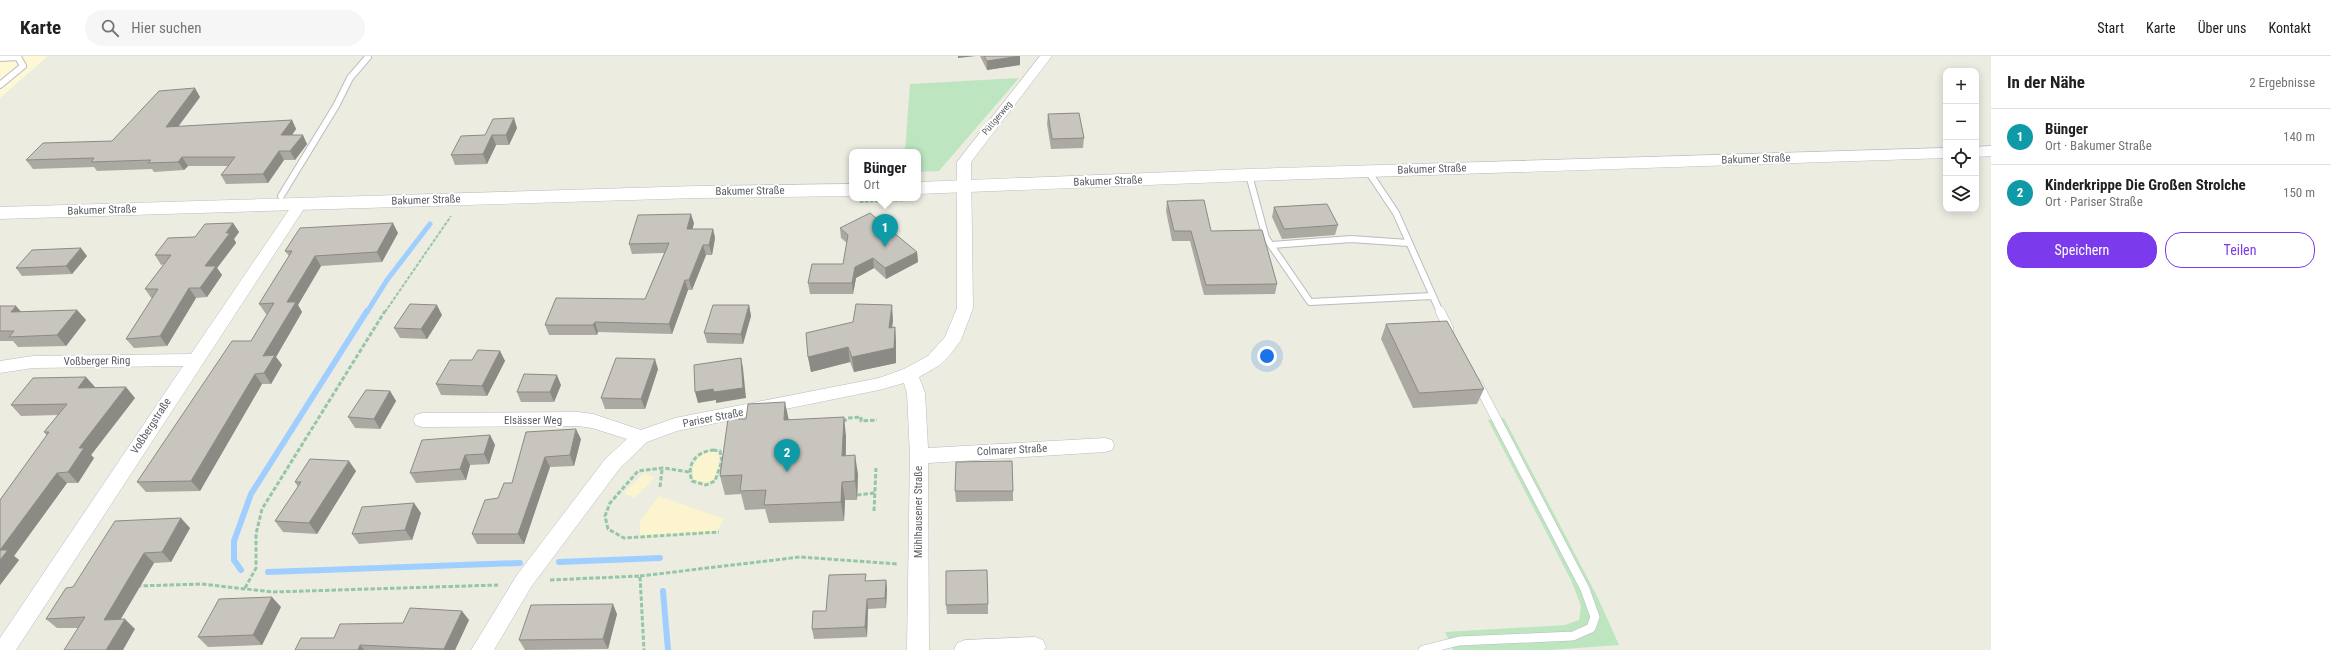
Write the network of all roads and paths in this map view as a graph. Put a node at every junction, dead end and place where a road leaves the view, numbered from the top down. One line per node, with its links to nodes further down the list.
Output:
1 (1046, 56): 10 (street, Püttgerweg)
2 (368, 57): 13 (lane)
3 (0, 58): 4 (lane)
4 (0, 85)
5 (1991, 151): 6 (main road)
6 (1979, 152)
7 (1943, 153): 8 (main road, Bakumer Straße)
8 (1368, 171): 9 (main road, Bakumer Straße); 17 (lane)
9 (1249, 175): 10 (main road, Bakumer Straße); 18 (lane)
10 (964, 187): 11 (main road, Bakumer Straße); 24 (street, Pariser Straße)
11 (921, 188)
12 (849, 190): 14 (main road, Bakumer Straße)
13 (281, 196)
14 (460, 199): 15 (main road, Bakumer Straße); 45 (path)
15 (300, 204): 16 (main road, Bakumer Straße); 21 (street, Voßbergstraße)
16 (0, 213)
17 (1408, 243): 18 (lane); 19 (lane)
18 (1272, 245): 19 (lane)
19 (1432, 296): 20 (lane)
20 (1454, 338)
21 (195, 360): 22 (street, Voßberger Ring); 47 (street, Voßbergstraße)
22 (0, 367)
23 (1472, 372): 52 (lane)
24 (910, 375): 28 (street, Pariser Straße); 30 (street, Mühlhausener Straße)
25 (422, 420): 28 (street, Elsässer Weg)
26 (877, 420): 27 (path)
27 (843, 422)
28 (640, 437): 43 (street, Pariser Straße)
29 (1105, 445): 30 (street, Colmarer Straße)
30 (919, 456): 41 (street, Mühlhausener Straße)
31 (720, 468): 32 (path); 35 (path); 35 (path)
32 (728, 468)
33 (876, 468): 37 (path)
34 (662, 470): 35 (path); 36 (path); 40 (path)
35 (689, 472)
36 (660, 487)
37 (875, 493): 38 (path); 39 (path)
38 (857, 495)
39 (874, 511)
40 (719, 532)
41 (918, 564): 42 (path); 50 (street, Mühlhausener Straße)
42 (640, 576): 43 (path); 49 (path)
43 (524, 581): 45 (path); 48 (street, Pariser Straße)
44 (131, 586): 45 (path)
45 (244, 589)
46 (1035, 648): 51 (street)
47 (4, 650)
48 (482, 650)
49 (644, 650)
50 (918, 650)
51 (965, 650)
52 (1423, 650)

